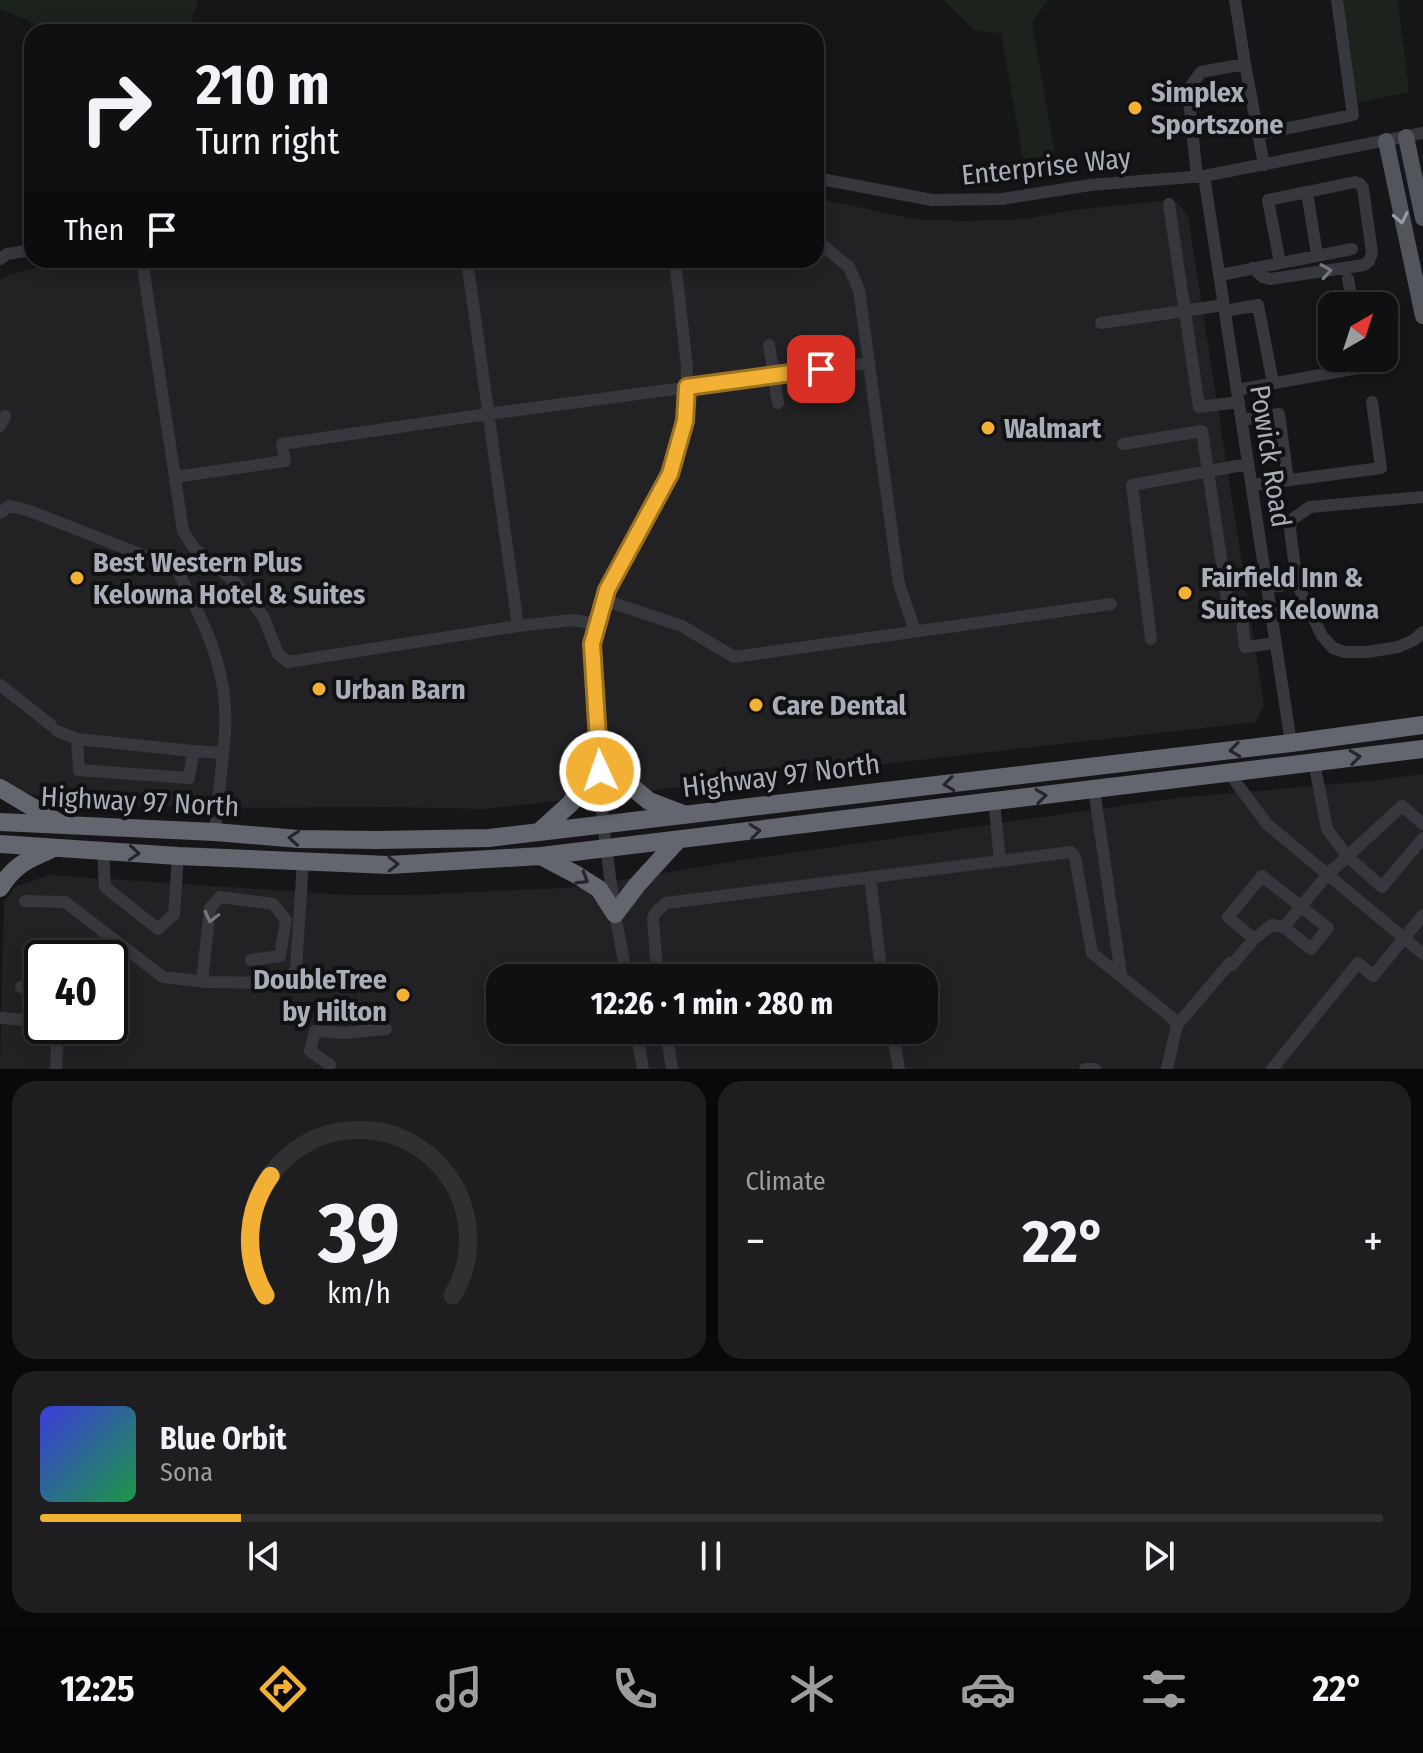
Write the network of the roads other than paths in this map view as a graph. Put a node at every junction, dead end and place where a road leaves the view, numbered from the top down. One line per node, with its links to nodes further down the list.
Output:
1 (1235, 0): 3 (street)
2 (1337, 0): 5 (street)
3 (1245, 64): 5 (street); 9 (street, Powick Road)
4 (1423, 133): 6 (street, Enterprise Way)
5 (1259, 134): 8 (street)
6 (1406, 137): 7 (street, Enterprise Way); 13 (main road)
7 (1386, 141): 8 (street, Enterprise Way); 30 (main road, one-way to 30)
8 (1264, 165): 9 (street, Enterprise Way)
9 (1200, 177): 10 (street, Enterprise Way); 25 (street, Powick Road)
10 (824, 180)
11 (1307, 192): 18 (street); 20 (street); 24 (street, one-way to 11)
12 (1169, 204): 29 (street)
13 (1423, 218)
14 (0, 240): 19 (street)
15 (824, 247): 33 (street)
16 (1352, 249): 18 (street)
17 (24, 252): 19 (street)
18 (1317, 255): 20 (street)
19 (4, 256)
20 (1280, 263): 24 (street)
21 (143, 268): 46 (street)
22 (468, 268): 41 (street)
23 (676, 268): 37 (street)
24 (1253, 268): 25 (street)
25 (1220, 275): 28 (street, Powick Road)
26 (1348, 279): 27 (street)
27 (1350, 292)
28 (1225, 308): 29 (street); 36 (street); 38 (street, Powick Road)
29 (1184, 311): 31 (street); 38 (street)
30 (1423, 316)
31 (1101, 323)
32 (769, 345): 35 (street)
33 (869, 363): 35 (street); 59 (street)
34 (1336, 372): 36 (street)
35 (774, 375): 37 (street); 40 (street)
36 (1273, 383): 38 (street)
37 (687, 387): 41 (street); 53 (street)
38 (1238, 396): 42 (street, Powick Road)
39 (1372, 402): 47 (street)
40 (778, 403)
41 (488, 414): 46 (street); 58 (street)
42 (1242, 420): 44 (street, Powick Road); 47 (street)
43 (1123, 444): 45 (street)
44 (1248, 464): 45 (street); 48 (street, Powick Road)
45 (1208, 471): 56 (street); 61 (street)
46 (175, 477): 58 (street)
47 (1288, 480): 48 (street)
48 (1252, 485): 52 (street, Powick Road)
49 (1423, 497): 51 (street)
50 (0, 513): 70 (street)
51 (1297, 584): 52 (street); 60 (street)
52 (1267, 587): 55 (street, Powick Road)
53 (604, 600): 57 (street); 59 (street)
54 (1111, 604): 59 (street)
55 (1270, 606): 56 (street); 62 (street, Powick Road)
56 (1241, 610): 62 (street)
57 (597, 624): 58 (street); 66 (street)
58 (518, 626)
59 (915, 631)
60 (1423, 632)
61 (1151, 639)
62 (1276, 643): 67 (street, Powick Road)
63 (0, 685): 65 (street)
64 (1423, 725): 67 (highway, Highway 97 North)
65 (77, 739): 69 (street); 69 (street)
66 (598, 740): 77 (highway); 79 (street); 83 (highway)
67 (1291, 743): 72 (highway); 77 (highway, Highway 97 North, one-way to 77)
68 (1423, 749): 71 (highway, Highway 97 North, one-way to 68)
69 (193, 751): 70 (street)
70 (223, 753): 82 (street)
71 (1314, 762): 72 (highway, Highway 97 North); 92 (street)
72 (1265, 768): 73 (highway, Highway 97 North)
73 (1229, 773): 75 (highway, Highway 97 North); 95 (street)
74 (0, 788): 81 (highway)
75 (1094, 789): 76 (highway, Highway 97 North, one-way to 75); 110 (street)
76 (994, 801): 85 (highway, Highway 97 North, one-way to 76); 93 (street)
77 (685, 815): 79 (highway, Highway 97 North)
78 (0, 822): 81 (highway, Highway 97 North)
79 (603, 824): 83 (highway, Highway 97 North); 88 (street)
80 (1423, 824): 92 (street)
81 (63, 826): 82 (highway, Highway 97 North)
82 (215, 832): 83 (highway, Highway 97 North, one-way to 82)
83 (539, 832)
84 (1423, 838): 92 (street)
85 (678, 840): 88 (highway, Highway 97 North); 100 (highway)
86 (0, 844): 87 (highway, Highway 97 North)
87 (56, 848): 89 (highway, Highway 97 North); 97 (highway)
88 (606, 848): 91 (highway, Highway 97 North); 100 (street)
89 (103, 851): 90 (highway, Highway 97 North, one-way to 90); 90 (street)
90 (178, 856): 94 (highway, Highway 97 North)
91 (541, 856): 94 (highway, Highway 97 North, one-way to 91); 100 (highway, one-way to 100)
92 (1347, 856): 95 (street)
93 (1000, 860): 96 (street); 110 (street)
94 (303, 861): 111 (street)
95 (1327, 875): 99 (street); 103 (street)
96 (870, 877): 108 (street); 109 (street)
97 (0, 888)
98 (25, 901): 111 (street)
99 (1301, 907): 102 (street); 102 (street); 104 (street)
100 (615, 914): 107 (street)
101 (1423, 915): 103 (street)
102 (1284, 927): 104 (street)
103 (1404, 938): 105 (street); 130 (street)
104 (1254, 939): 116 (street)
105 (1423, 954)
106 (251, 960): 111 (street, one-way to 111)
107 (625, 964)
108 (657, 964)
109 (880, 964)
110 (1121, 975): 116 (street)
111 (202, 981)
112 (21, 987): 113 (street)
113 (24, 987)
114 (0, 1018): 115 (street)
115 (24, 1020)
116 (1177, 1025): 129 (street)
117 (386, 1029): 122 (street)
118 (55, 1044): 123 (street)
119 (639, 1044): 124 (street)
120 (668, 1044): 125 (street)
121 (895, 1044): 126 (street)
122 (330, 1065)
123 (56, 1069)
124 (643, 1069)
125 (672, 1069)
126 (899, 1069)
127 (1085, 1069): 128 (street)
128 (1095, 1069)
129 (1167, 1069)
130 (1272, 1069)

